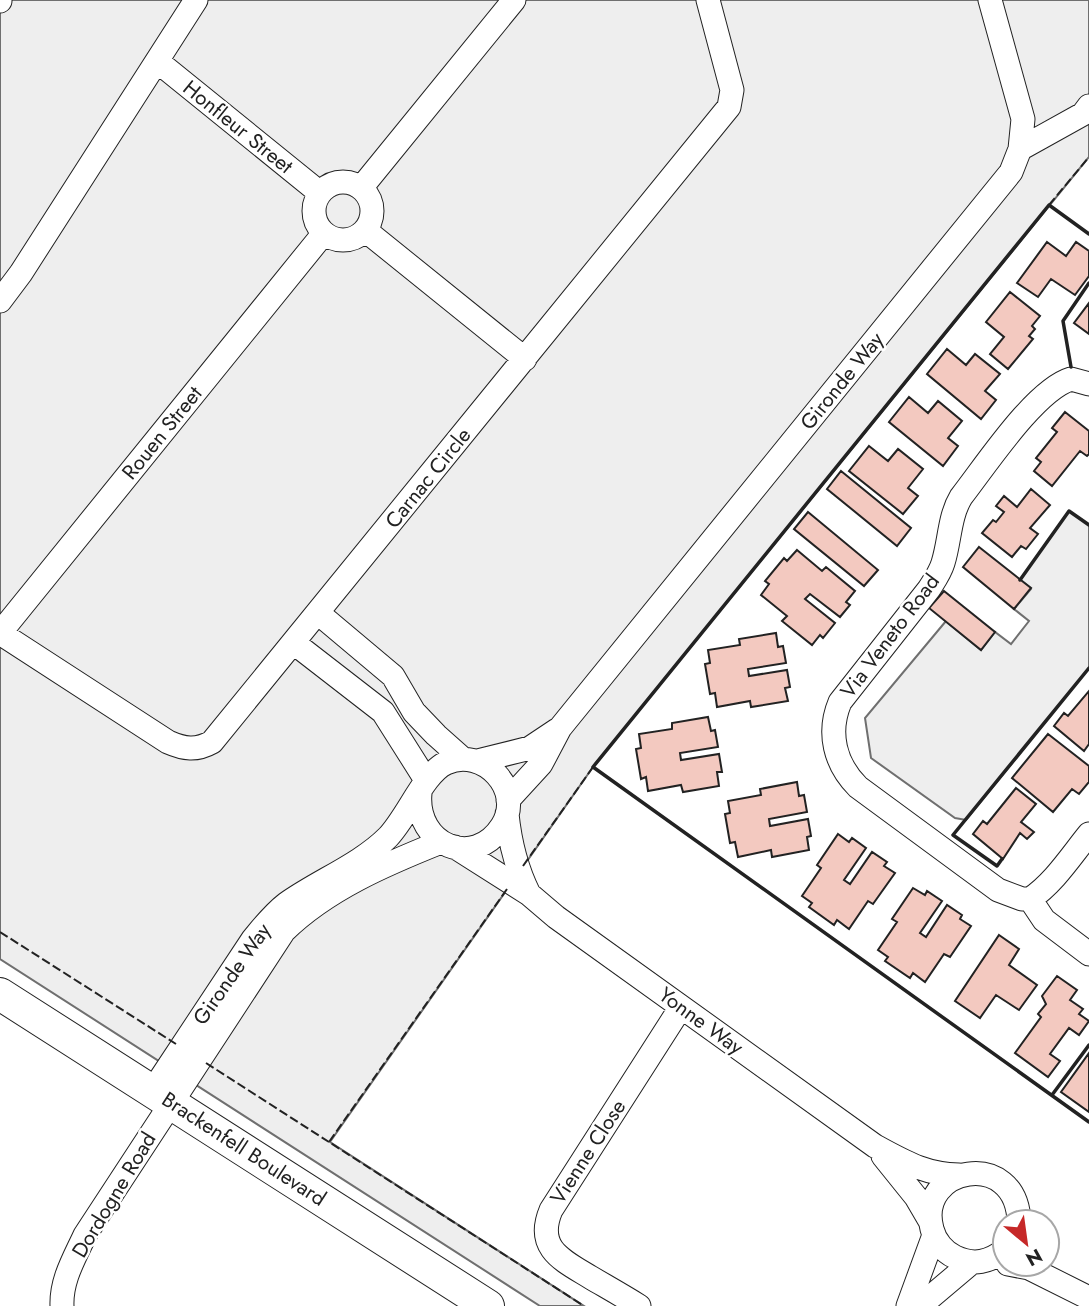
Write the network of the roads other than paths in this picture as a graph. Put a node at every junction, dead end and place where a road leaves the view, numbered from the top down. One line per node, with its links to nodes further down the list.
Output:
1 (196, 0): 5 (street)
2 (514, 0): 8 (street)
3 (708, 0): 13 (street, Carnac Circle)
4 (990, 0): 7 (street, Gironde Way)
5 (157, 61): 9 (street, Honfleur Street); 12 (street)
6 (1089, 106): 7 (street)
7 (1020, 149): 18 (street, Gironde Way)
8 (361, 188): 9 (street); 10 (street)
9 (320, 193): 11 (street)
10 (365, 230): 11 (street); 13 (street)
11 (324, 233): 16 (street, Rouen Street)
12 (0, 301)
13 (525, 359): 15 (street, Carnac Circle)
14 (1089, 384): 25 (street, Via Veneto Road)
15 (318, 613): 17 (street, Carnac Circle); 19 (street)
16 (0, 633): 17 (street, Carnac Circle)
17 (294, 643): 20 (street)
18 (560, 728): 19 (street); 21 (street)
19 (470, 760): 20 (street); 21 (street)
20 (423, 786): 23 (street); 29 (street, Gironde Way)
21 (507, 807): 23 (street); 24 (street, Yonne Way)
22 (1089, 834): 25 (street)
23 (448, 845): 24 (street, Yonne Way); 29 (street, Gironde Way)
24 (529, 894): 28 (street, Yonne Way)
25 (1030, 898): 26 (street)
26 (1089, 954)
27 (0, 994): 29 (street, Brackenfell Boulevard)
28 (681, 1007): 30 (street, Yonne Way); 41 (street, Vienne Close)
29 (162, 1096): 39 (street, Dordogne Road); 40 (street, Brackenfell Boulevard)
30 (875, 1146): 31 (street, Yonne Way); 33 (street, Yonne Way)
31 (959, 1175): 32 (street, Yonne Way); 33 (street)
32 (1018, 1208)
33 (932, 1228): 34 (street, Yonne Way); 42 (street)
34 (991, 1260)
35 (991, 1263): 43 (street)
36 (1061, 1272): 38 (street)
37 (1050, 1278): 38 (street, Yonne Way)
38 (1085, 1295)
39 (59, 1301)
40 (488, 1306)
41 (639, 1306)
42 (908, 1306)
43 (920, 1306)

